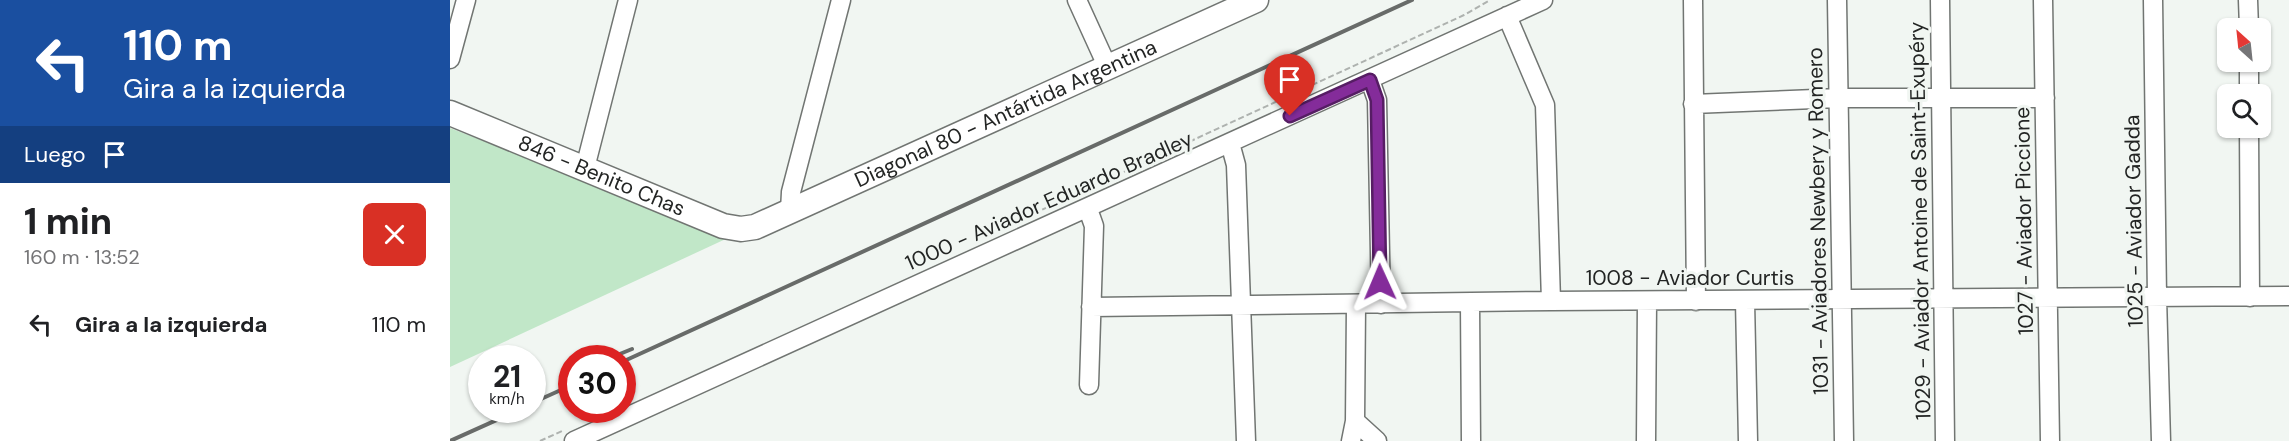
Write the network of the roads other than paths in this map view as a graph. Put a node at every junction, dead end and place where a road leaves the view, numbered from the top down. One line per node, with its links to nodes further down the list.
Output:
1 (466, 0): 15 (street)
2 (628, 0): 25 (street)
3 (841, 0): 27 (street)
4 (1077, 0): 16 (street)
5 (1256, 0): 16 (main road, Diagonal 80 - Antártida Argentina)
6 (1543, 0): 13 (street, 1000 - Aviador Eduardo Bradley)
7 (1693, 0): 21 (street)
8 (1837, 0): 18 (street, 1031 - Aviadores Newbery y Romero)
9 (1940, 0): 19 (street, 1029 - Aviador Antoine de Saint-Exupéry)
10 (2043, 0): 20 (street, 1027 - Aviador Piccione)
11 (2153, 0): 30 (street, 1025 - Aviador Gadda)
12 (2248, 0): 14 (street)
13 (1507, 16): 17 (street, 1000 - Aviador Eduardo Bradley); 35 (street)
14 (2248, 18)
15 (450, 59)
16 (1108, 68): 27 (main road, Diagonal 80 - Antártida Argentina)
17 (1370, 80): 24 (street, 1000 - Aviador Eduardo Bradley); 40 (street)
18 (1839, 98): 19 (street); 21 (street); 34 (street, 1031 - Aviadores Newbery y Romero)
19 (1941, 98): 20 (street); 32 (street, 1029 - Aviador Antoine de Saint-Exupéry)
20 (2044, 98): 33 (street, 1027 - Aviador Piccione)
21 (1693, 104): 37 (street)
22 (450, 113): 25 (main road, 846 - Benito Chas)
23 (2249, 138): 31 (street)
24 (1230, 143): 26 (street, 1000 - Aviador Eduardo Bradley); 42 (street)
25 (585, 168): 28 (main road, 846 - Benito Chas)
26 (1088, 209): 43 (street); 46 (street, 1000 - Aviador Eduardo Bradley)
27 (790, 211): 28 (main road, Diagonal 80 - Antártida Argentina)
28 (755, 227)
29 (2289, 296): 31 (street, 1008 - Aviador Curtis)
30 (2157, 297): 31 (street, 1008 - Aviador Curtis); 33 (street, 1008 - Aviador Curtis); 56 (street, 1025 - Aviador Gadda)
31 (2250, 297)
32 (1943, 299): 33 (street, 1008 - Aviador Curtis); 34 (street, 1008 - Aviador Curtis); 54 (street, 1029 - Aviador Antoine de Saint-Exupéry)
33 (2047, 299): 55 (street, 1027 - Aviador Piccione)
34 (1842, 300): 38 (street, 1008 - Aviador Curtis); 53 (street, 1031 - Aviadores Newbery y Romero)
35 (1551, 301): 36 (street, 1008 - Aviador Curtis); 39 (street, 1008 - Aviador Curtis)
36 (1647, 301): 37 (street, 1008 - Aviador Curtis); 51 (street)
37 (1696, 301): 38 (street, 1008 - Aviador Curtis)
38 (1745, 301): 52 (street)
39 (1470, 303): 40 (street, 1008 - Aviador Curtis); 50 (street)
40 (1381, 304): 41 (street, 1008 - Aviador Curtis)
41 (1356, 305): 42 (street, 1008 - Aviador Curtis); 45 (street)
42 (1240, 306): 43 (street, 1008 - Aviador Curtis); 47 (street)
43 (1091, 307): 44 (street)
44 (1089, 385)
45 (1355, 421): 48 (street); 49 (street)
46 (574, 441)
47 (1246, 441)
48 (1351, 441)
49 (1377, 441)
50 (1471, 441)
51 (1646, 441)
52 (1748, 441)
53 (1844, 441)
54 (1945, 441)
55 (2050, 441)
56 (2161, 441)

